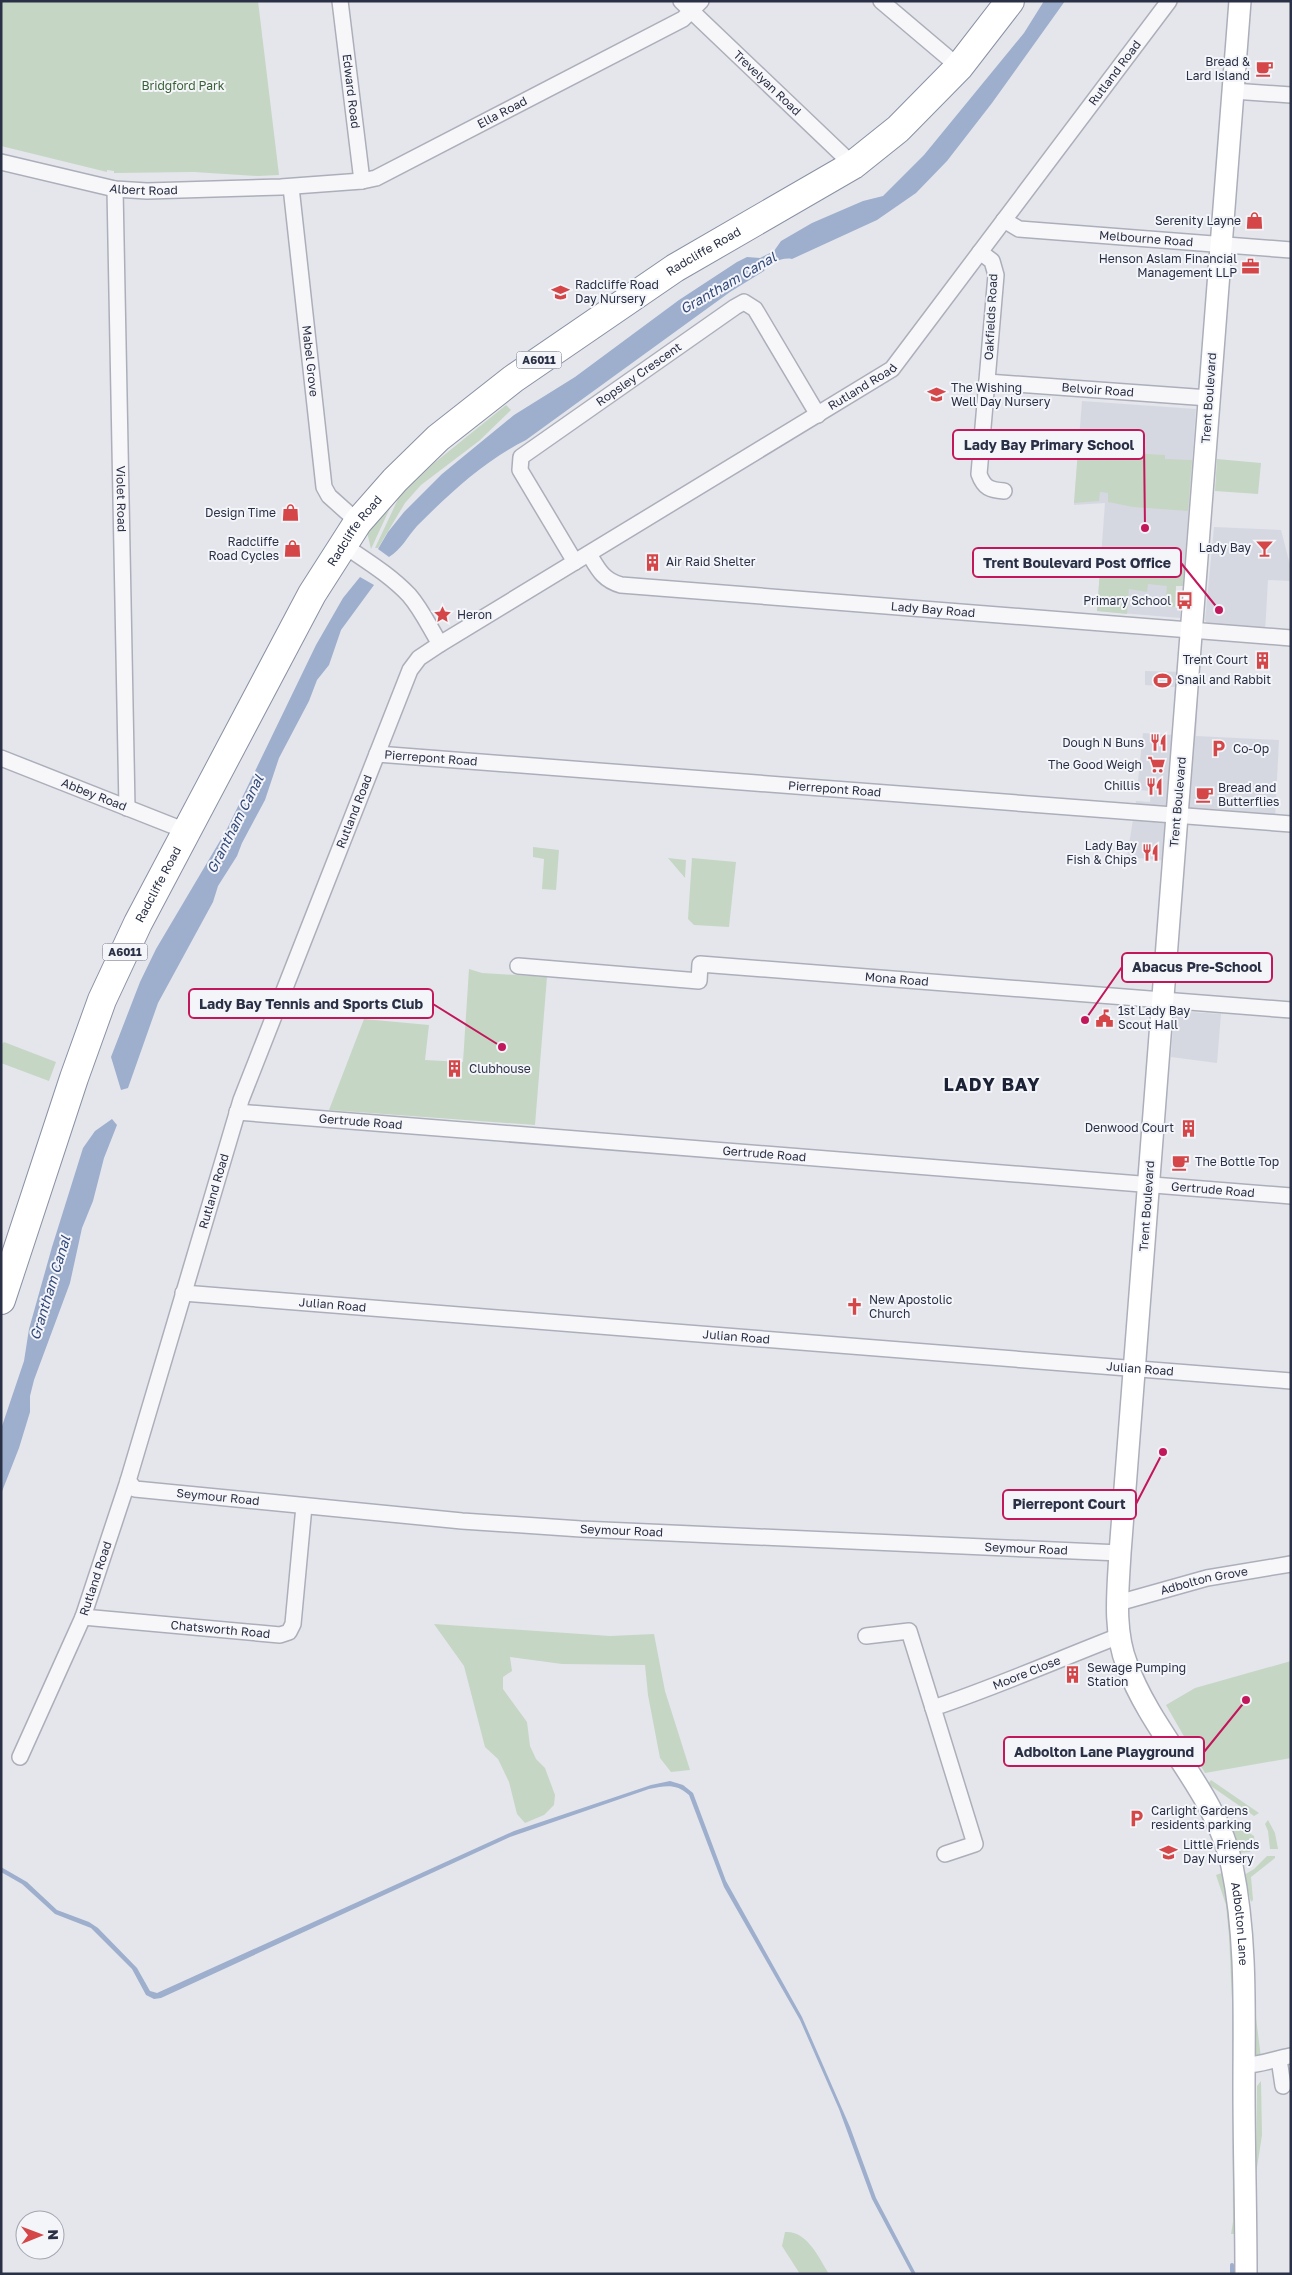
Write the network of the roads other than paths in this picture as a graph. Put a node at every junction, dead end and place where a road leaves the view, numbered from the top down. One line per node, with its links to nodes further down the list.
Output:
1 (881, 1): 7 (street)
2 (1010, 1): 7 (highway, Radcliffe Road / A6011)
3 (1170, 1): 15 (street, Rutland Road)
4 (1240, 1): 8 (street, Trent Boulevard)
5 (342, 2): 12 (street, Edward Road)
6 (691, 5): 11 (street, Trevelyan Road); 12 (street, Ella Road)
7 (958, 67): 11 (highway, Radcliffe Road / A6011)
8 (1233, 91): 9 (street); 16 (street, Trent Boulevard)
9 (1291, 95)
10 (1, 162): 14 (street, Albert Road)
11 (853, 165): 23 (highway, Radcliffe Road / A6011)
12 (362, 181): 13 (street, Ella Road)
13 (291, 186): 14 (street, Albert Road); 23 (street, Mabel Grove)
14 (114, 189): 32 (street, Violet Road)
15 (1004, 220): 16 (street, Melbourne Road); 18 (street, Rutland Road)
16 (1221, 244): 17 (street, Melbourne Road); 20 (street, Trent Boulevard)
17 (1291, 250)
18 (980, 252): 19 (street, Oakfields Road); 21 (street, Rutland Road)
19 (987, 382): 20 (street, Belvoir Road); 22 (street, Oakfields Road)
20 (1209, 398): 27 (street, Trent Boulevard)
21 (818, 415): 25 (street, Rutland Road); 26 (street, Ropsley Crescent)
22 (1004, 491)
23 (358, 522): 24 (highway, Radcliffe Road / A6011)
24 (342, 544): 29 (street); 35 (highway, Radcliffe Road / A6011)
25 (589, 554): 26 (street, Rutland Road); 27 (street, Lady Bay Road)
26 (575, 562): 29 (street, Rutland Road)
27 (1191, 630): 28 (street, Lady Bay Road); 33 (street, Trent Boulevard)
28 (1291, 638)
29 (440, 644): 30 (street, Rutland Road)
30 (377, 754): 33 (street, Pierrepont Road); 39 (street, Rutland Road)
31 (1, 758): 32 (street, Abbey Road)
32 (127, 808): 35 (street, Abbey Road)
33 (1177, 815): 34 (street, Pierrepont Road); 37 (street, Trent Boulevard)
34 (1291, 824)
35 (186, 831): 43 (highway, Radcliffe Road / A6011)
36 (518, 966): 37 (street, Mona Road)
37 (1163, 1000): 38 (street, Mona Road); 40 (street, Trent Boulevard)
38 (1291, 1010)
39 (237, 1112): 40 (street, Gertrude Road); 42 (street, Rutland Road)
40 (1148, 1184): 41 (street, Gertrude Road); 44 (street, Trent Boulevard)
41 (1291, 1196)
42 (183, 1293): 44 (street, Julian Road); 46 (street, Rutland Road)
43 (1, 1300)
44 (1134, 1369): 45 (street, Julian Road); 48 (street, Trent Boulevard)
45 (1291, 1381)
46 (128, 1481): 47 (street, Seymour Road); 51 (street, Rutland Road)
47 (304, 1506): 48 (street, Seymour Road); 51 (street, Chatsworth Road)
48 (1120, 1553): 50 (street, Trent Boulevard)
49 (1291, 1564): 50 (street, Adbolton Grove)
50 (1118, 1603): 53 (street, Adbolton Lane)
51 (83, 1617): 55 (street, Rutland Road)
52 (866, 1636): 54 (street)
53 (1119, 1636): 54 (street, Moore Close); 58 (street, Adbolton Lane)
54 (933, 1708): 56 (street)
55 (20, 1757)
56 (945, 1854)
57 (1285, 2058): 58 (street); 59 (street)
58 (1245, 2065): 60 (street, Adbolton Lane)
59 (1283, 2086)
60 (1246, 2274)

